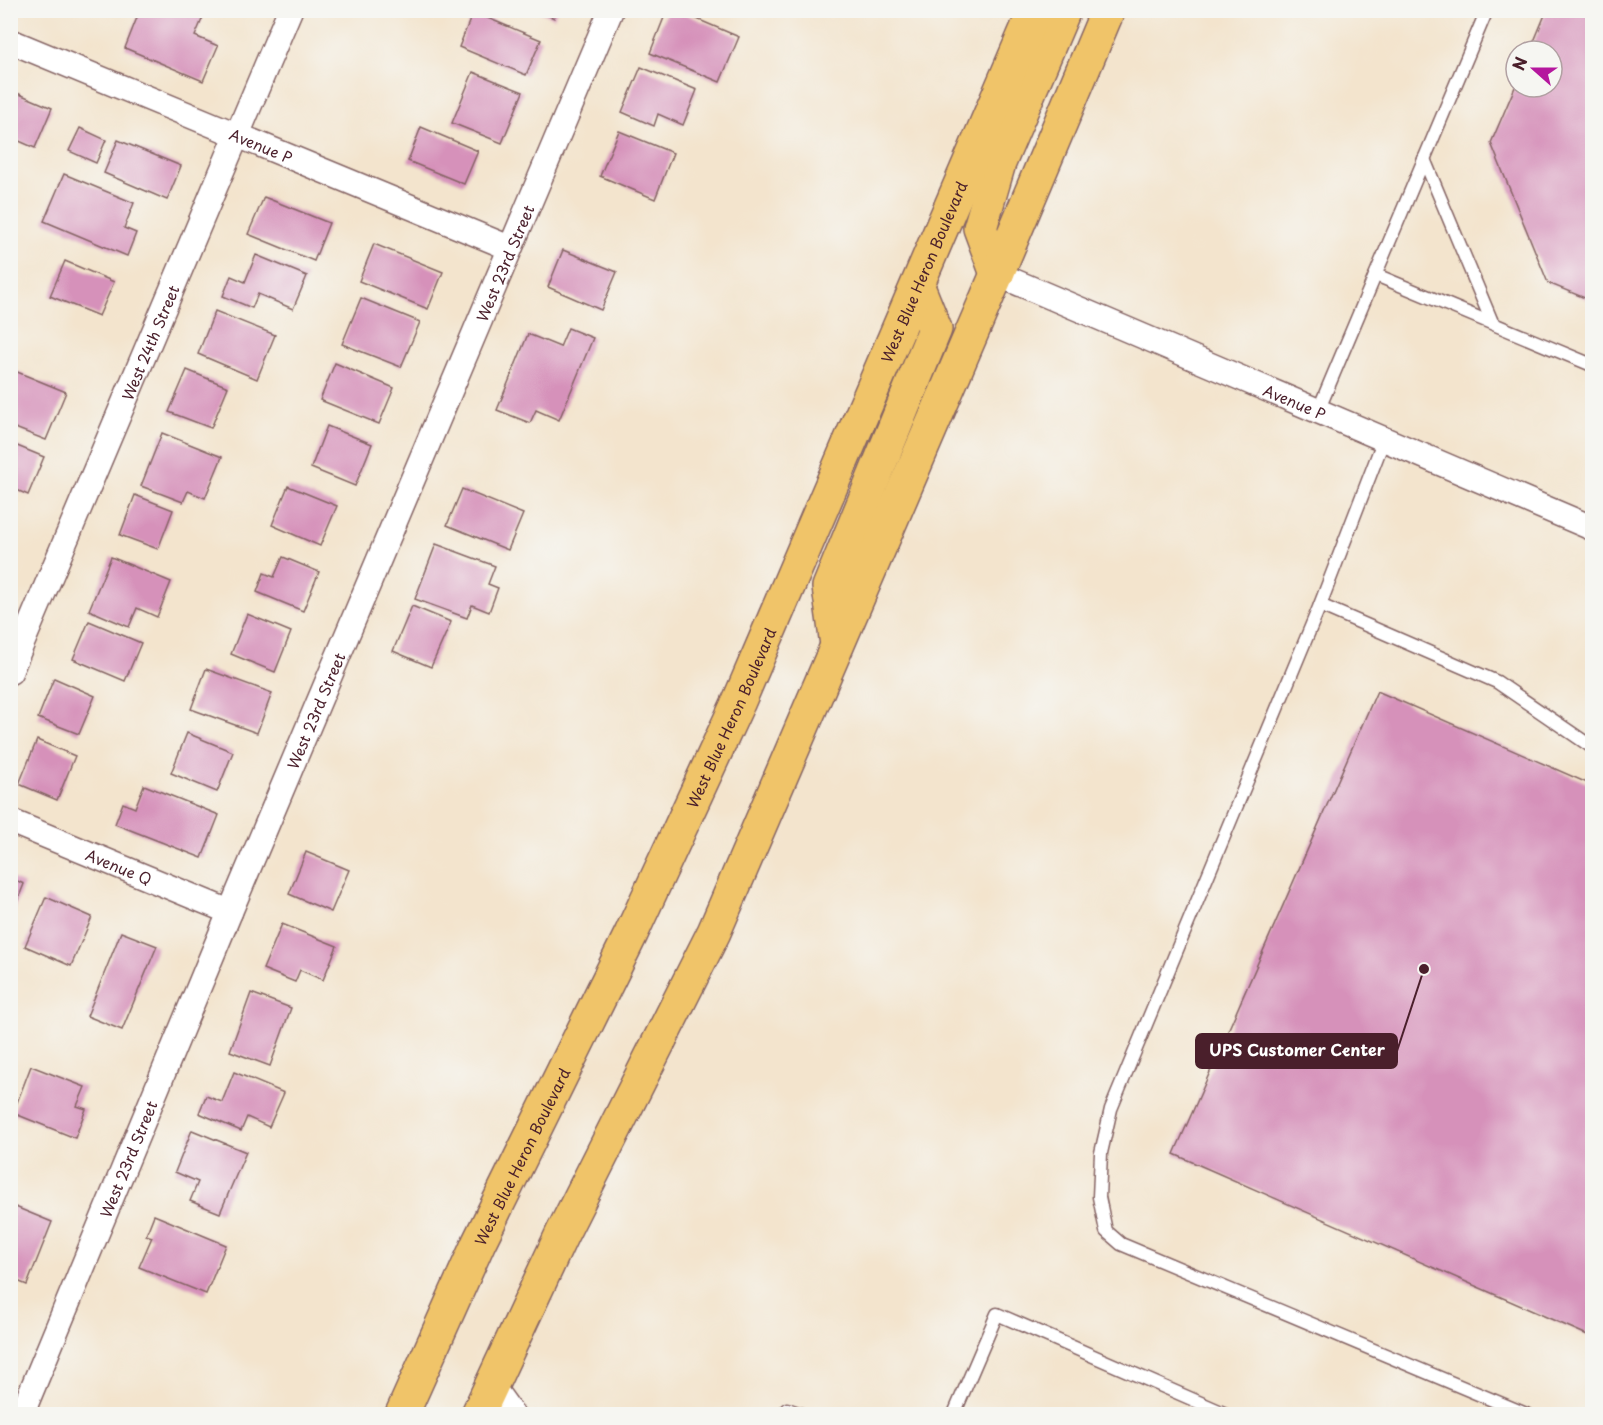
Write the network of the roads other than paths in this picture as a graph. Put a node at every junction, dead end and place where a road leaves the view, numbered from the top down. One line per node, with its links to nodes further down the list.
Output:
1 (290, 10): 8 (street, West 24th Street)
2 (610, 10): 10 (street, West 23rd Street)
3 (1035, 10): 13 (main road, West Blue Heron Boulevard)
4 (1064, 10): 11 (main road)
5 (1108, 10): 11 (main road)
6 (1487, 10): 9 (lane)
7 (10, 41): 8 (street, Avenue P)
8 (237, 135): 10 (street, Avenue P); 21 (street, West 24th Street)
9 (1425, 159): 12 (lane); 14 (lane)
10 (510, 248): 24 (street, West 23rd Street)
11 (997, 274): 16 (street, Avenue P); 20 (main road)
12 (1376, 275): 14 (lane); 16 (lane)
13 (918, 287): 20 (main road); 28 (main road, West Blue Heron Boulevard)
14 (1492, 322): 15 (lane)
15 (1593, 365)
16 (1318, 411): 17 (street, Avenue P)
17 (1384, 439): 18 (street, Avenue P); 19 (lane)
18 (1593, 528)
19 (1320, 605): 22 (lane); 34 (lane)
20 (837, 646): 25 (main road)
21 (10, 672)
22 (1593, 747)
23 (10, 821): 24 (street, Avenue Q)
24 (230, 912): 27 (street, West 23rd Street)
25 (491, 1385): 29 (main road); 30 (street)
26 (787, 1409): 31 (lane)
27 (22, 1410)
28 (402, 1414)
29 (477, 1414)
30 (512, 1414)
31 (801, 1414)
32 (954, 1414): 33 (lane)
33 (1226, 1414)
34 (1527, 1414)

